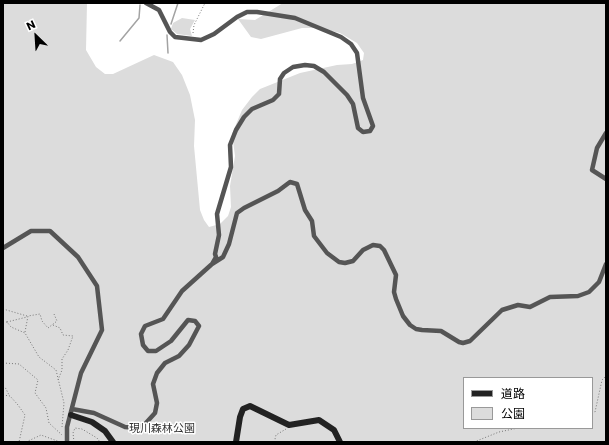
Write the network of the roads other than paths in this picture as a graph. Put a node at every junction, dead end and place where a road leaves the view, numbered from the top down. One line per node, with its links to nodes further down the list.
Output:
1 (146, 3): 5 (street)
2 (606, 133): 3 (street)
3 (606, 180)
4 (3, 248): 7 (street)
5 (212, 264): 6 (street); 7 (street)
6 (606, 264)
7 (71, 412): 8 (street); 9 (street)
8 (67, 442)
9 (113, 442)
10 (236, 442): 11 (street)
11 (340, 442)

